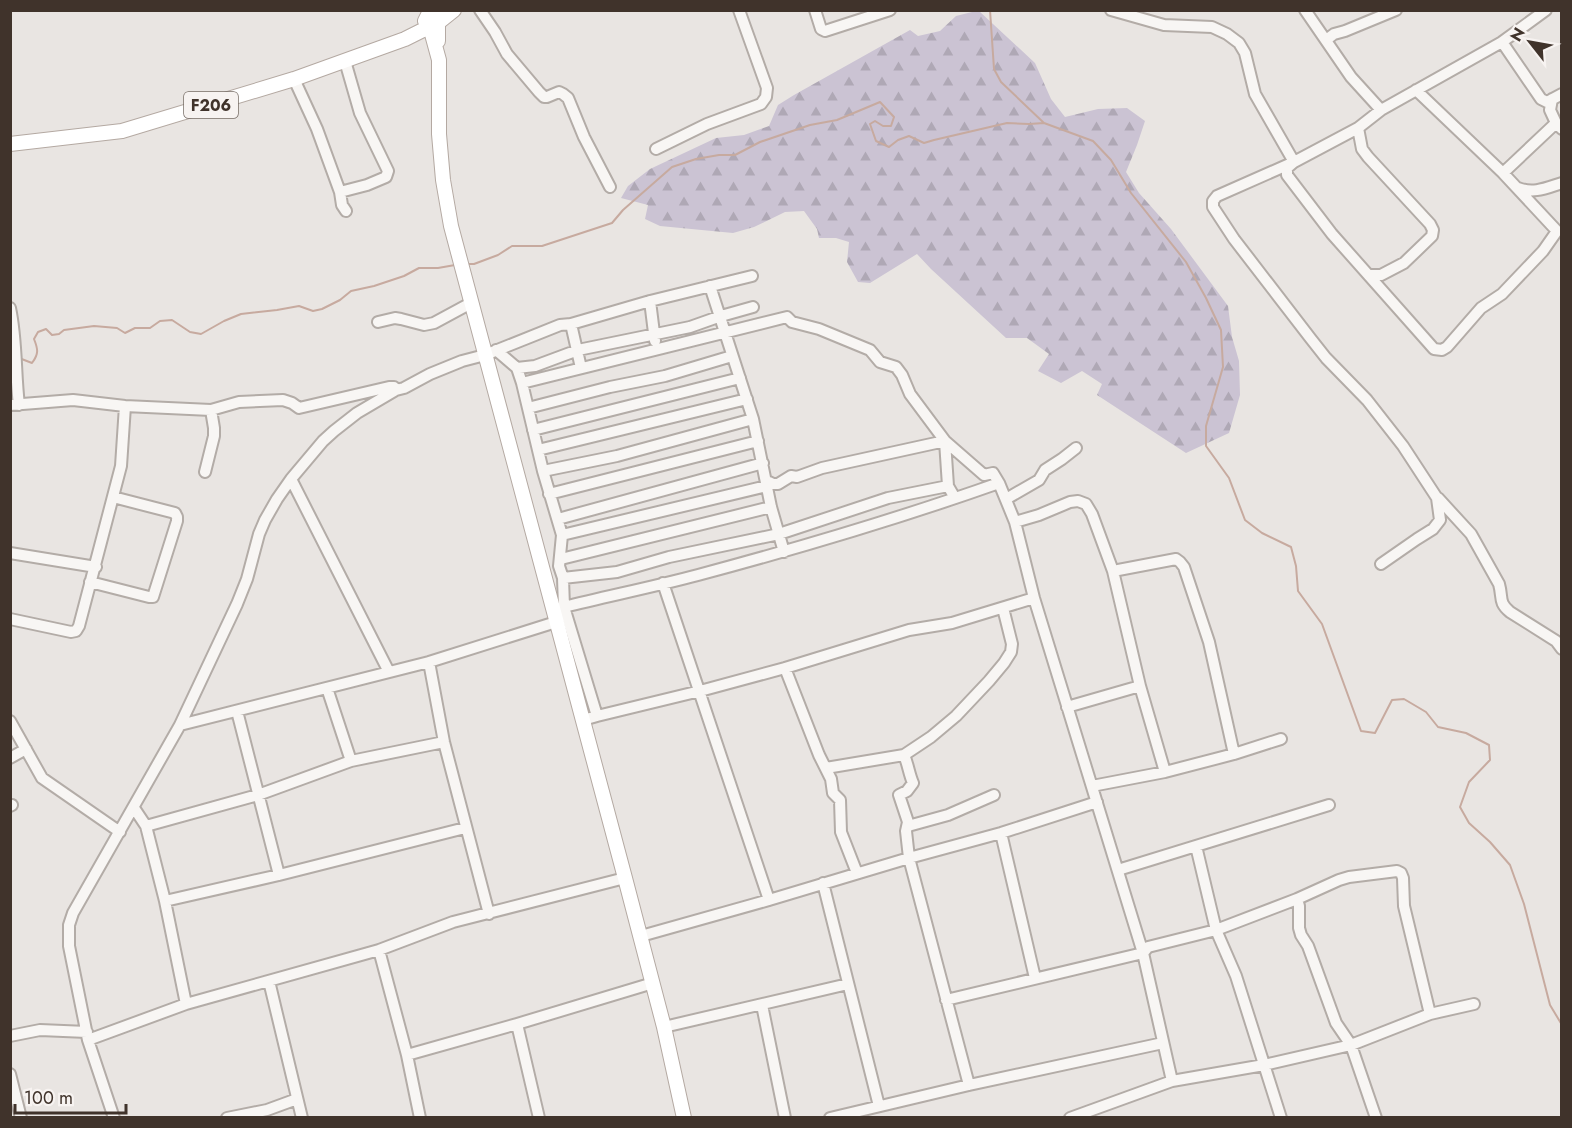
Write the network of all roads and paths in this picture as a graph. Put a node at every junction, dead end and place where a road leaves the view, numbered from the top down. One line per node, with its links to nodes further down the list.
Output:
1 (453, 10): 10 (main road, F206)
2 (480, 10): 26 (street)
3 (739, 10): 21 (street)
4 (815, 10): 5 (street)
5 (891, 10)
6 (1111, 10): 22 (street)
7 (1305, 10): 11 (street)
8 (1396, 10): 11 (street)
9 (1546, 10): 12 (street)
10 (432, 18): 13 (main road, F206); 33 (main road)
11 (1326, 40): 17 (street)
12 (1502, 42): 15 (street); 16 (street)
13 (345, 61): 14 (main road, F206); 27 (street)
14 (294, 79): 20 (main road, F206); 27 (street)
15 (1416, 90): 17 (street); 23 (street)
16 (1557, 97): 18 (street)
17 (1381, 110): 19 (street)
18 (1559, 126): 23 (street)
19 (1358, 128): 22 (street); 30 (street)
20 (10, 144)
21 (656, 149)
22 (1294, 162): 30 (street); 71 (street)
23 (1503, 173): 25 (street)
24 (1562, 183): 25 (street)
25 (1515, 187): 30 (street)
26 (610, 188)
27 (340, 192): 28 (street)
28 (346, 211)
29 (752, 276): 31 (street)
30 (1377, 279)
31 (710, 286): 32 (street); 36 (street)
32 (650, 301): 38 (street); 40 (street)
33 (471, 303): 37 (street); 43 (main road)
34 (753, 307): 36 (street)
35 (10, 308): 51 (street)
36 (721, 316): 39 (street); 40 (street)
37 (378, 322)
38 (571, 324): 41 (street); 43 (street)
39 (725, 332): 42 (street); 44 (street); 58 (street)
40 (654, 335): 41 (street); 42 (street)
41 (578, 350): 45 (street); 46 (street)
42 (657, 350): 45 (street)
43 (490, 352): 46 (street); 49 (street); 91 (main road)
44 (732, 356): 47 (street); 53 (street)
45 (581, 368): 48 (street)
46 (517, 369): 48 (street)
47 (740, 378): 50 (street); 56 (street)
48 (522, 383): 53 (street)
49 (404, 388): 54 (street); 64 (street)
50 (747, 399): 55 (street); 60 (street)
51 (15, 405): 52 (street)
52 (125, 406): 54 (street); 69 (street)
53 (528, 408): 56 (street)
54 (211, 410): 63 (street)
55 (753, 419): 57 (street); 62 (street)
56 (533, 430): 60 (street)
57 (758, 441): 61 (street); 68 (street)
58 (945, 441): 65 (street); 66 (street); 67 (street)
59 (1076, 448): 72 (street)
60 (538, 450): 62 (street)
61 (763, 463): 66 (street); 74 (street)
62 (543, 471): 68 (street)
63 (205, 472)
64 (291, 479): 95 (street); 104 (street)
65 (999, 483): 70 (street); 72 (street)
66 (767, 486): 73 (street); 77 (street)
67 (948, 486): 70 (street); 76 (street)
68 (549, 494): 74 (street)
69 (113, 497): 82 (street); 85 (street)
70 (955, 498): 78 (street)
71 (1437, 498): 81 (street); 92 (street)
72 (1006, 499): 75 (street)
73 (771, 507): 76 (street); 80 (street)
74 (558, 519): 77 (street)
75 (1015, 522): 83 (street); 87 (street)
76 (779, 534): 78 (street); 84 (street)
77 (562, 536): 80 (street)
78 (784, 552): 86 (street)
79 (10, 553): 82 (street)
80 (561, 559): 84 (street)
81 (1380, 564)
82 (96, 567): 85 (street)
83 (1113, 571): 96 (street); 108 (street)
84 (563, 578): 88 (street)
85 (90, 582): 90 (street)
86 (663, 583): 88 (street); 98 (street)
87 (1034, 598): 89 (street); 99 (street)
88 (564, 607): 101 (street)
89 (1003, 608): 94 (street); 109 (street)
90 (10, 619)
91 (556, 622): 93 (street); 103 (main road)
92 (1562, 649)
93 (429, 662): 95 (street); 106 (street)
94 (785, 668): 98 (street); 112 (street)
95 (389, 672): 97 (street)
96 (1140, 686): 99 (street); 113 (street)
97 (327, 688): 100 (street); 111 (street)
98 (700, 691): 101 (street); 133 (street)
99 (1067, 707): 114 (street)
100 (237, 711): 104 (street); 115 (street)
101 (597, 716): 103 (street)
102 (11, 720): 107 (street)
103 (583, 720): 130 (main road)
104 (180, 725): 119 (street)
105 (1281, 739): 108 (street)
106 (444, 742): 111 (street); 122 (street)
107 (26, 749): 110 (street); 123 (street)
108 (1234, 753): 113 (street)
109 (904, 754): 112 (street); 121 (street)
110 (10, 758)
111 (351, 760): 115 (street)
112 (826, 768): 128 (street)
113 (1165, 772): 114 (street)
114 (1092, 786): 117 (street)
115 (258, 795): 120 (street); 129 (street)
116 (994, 795): 121 (street)
117 (1097, 802): 124 (street); 127 (street)
118 (1329, 805): 125 (street)
119 (134, 808): 120 (street); 123 (street)
120 (146, 826): 134 (street)
121 (908, 826): 126 (street)
122 (465, 828): 129 (street); 135 (street)
123 (120, 832): 152 (street)
124 (1001, 833): 126 (street); 140 (street)
125 (1196, 846): 127 (street); 136 (street)
126 (909, 858): 128 (street); 144 (street)
127 (1118, 870): 139 (street)
128 (857, 873): 131 (street)
129 (279, 876): 134 (street)
130 (626, 878): 135 (street); 137 (main road)
131 (823, 883): 133 (street); 143 (street)
132 (1297, 899): 136 (street); 148 (street); 154 (street)
133 (769, 900): 137 (street)
134 (165, 901): 145 (street)
135 (489, 914): 138 (street)
136 (1216, 930): 139 (street); 156 (street)
137 (641, 936): 142 (main road)
138 (380, 950): 141 (street); 155 (street)
139 (1143, 953): 140 (street); 153 (street)
140 (1035, 978): 144 (street)
141 (269, 981): 145 (street); 160 (street)
142 (653, 983): 149 (street); 150 (main road)
143 (848, 984): 147 (street); 161 (street)
144 (946, 1000): 159 (street)
145 (186, 1004): 152 (street)
146 (1474, 1004): 148 (street)
147 (762, 1005): 150 (street); 169 (street)
148 (1430, 1014): 154 (street)
149 (517, 1024): 155 (street); 167 (street)
150 (664, 1027): 168 (main road)
151 (10, 1036): 152 (street)
152 (88, 1036): 163 (street)
153 (1163, 1043): 158 (street); 159 (street)
154 (1351, 1045): 156 (street); 173 (street)
155 (407, 1055): 166 (street)
156 (1264, 1065): 158 (street); 172 (street)
157 (10, 1074): 162 (street)
158 (1172, 1081): 171 (street)
159 (969, 1085): 161 (street)
160 (297, 1099): 164 (street); 165 (street)
161 (879, 1106): 170 (street)
162 (21, 1118)
163 (114, 1118)
164 (227, 1118)
165 (302, 1118)
166 (420, 1118)
167 (539, 1118)
168 (684, 1118)
169 (785, 1118)
170 (830, 1118)
171 (1070, 1118)
172 (1281, 1118)
173 (1376, 1118)

